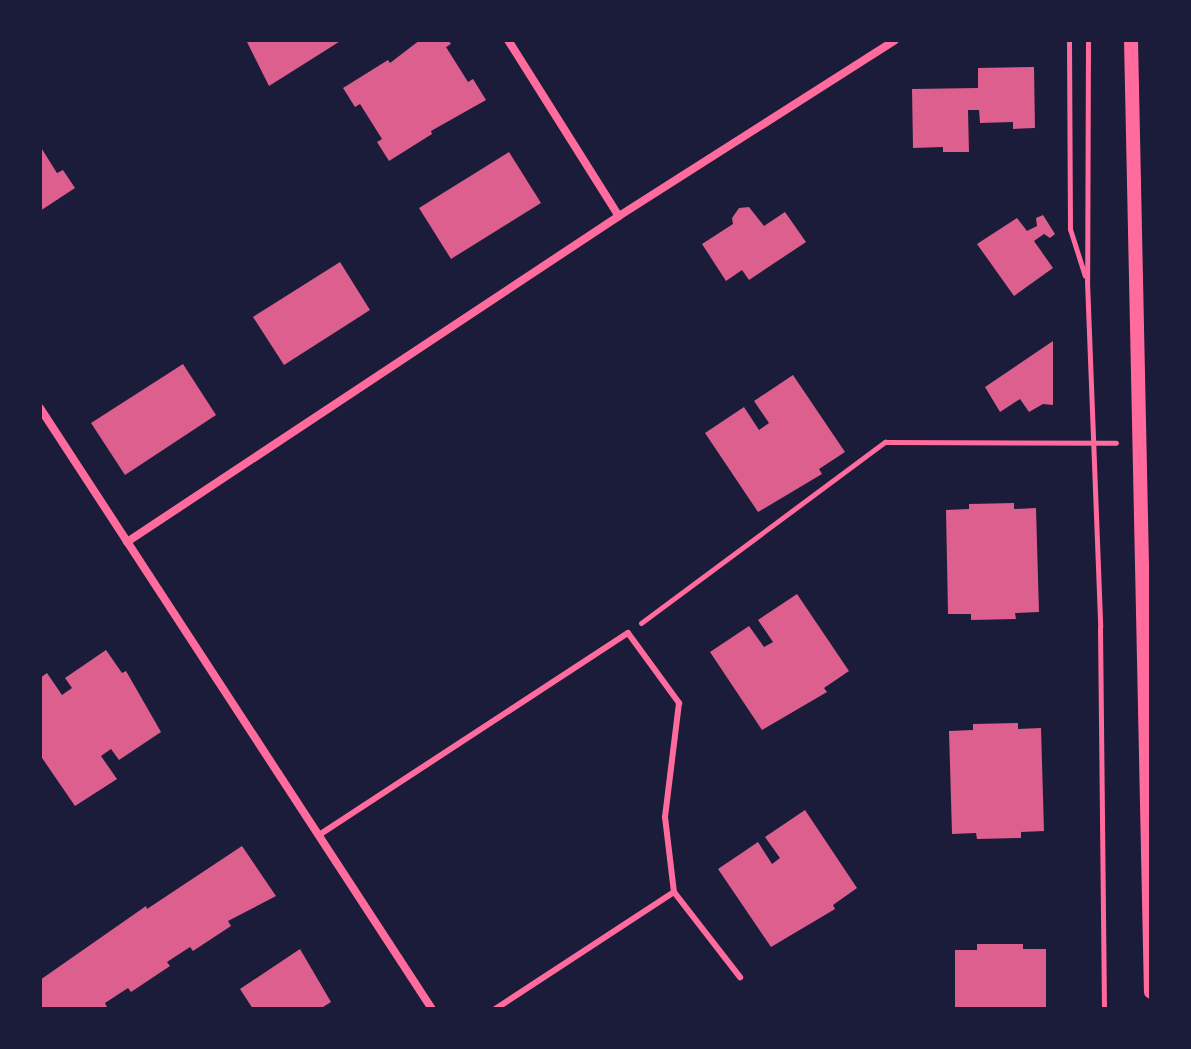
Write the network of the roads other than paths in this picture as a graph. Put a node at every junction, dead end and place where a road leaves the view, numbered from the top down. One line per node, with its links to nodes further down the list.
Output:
1 (508, 40): 4 (street)
2 (895, 40): 4 (street)
3 (1131, 40): 10 (street)
4 (619, 216): 6 (street)
5 (40, 408): 6 (street)
6 (127, 542): 7 (street)
7 (319, 835): 8 (lane); 11 (street)
8 (674, 892): 9 (lane); 12 (lane)
9 (740, 977)
10 (1151, 992)
11 (432, 1009)
12 (495, 1009)

